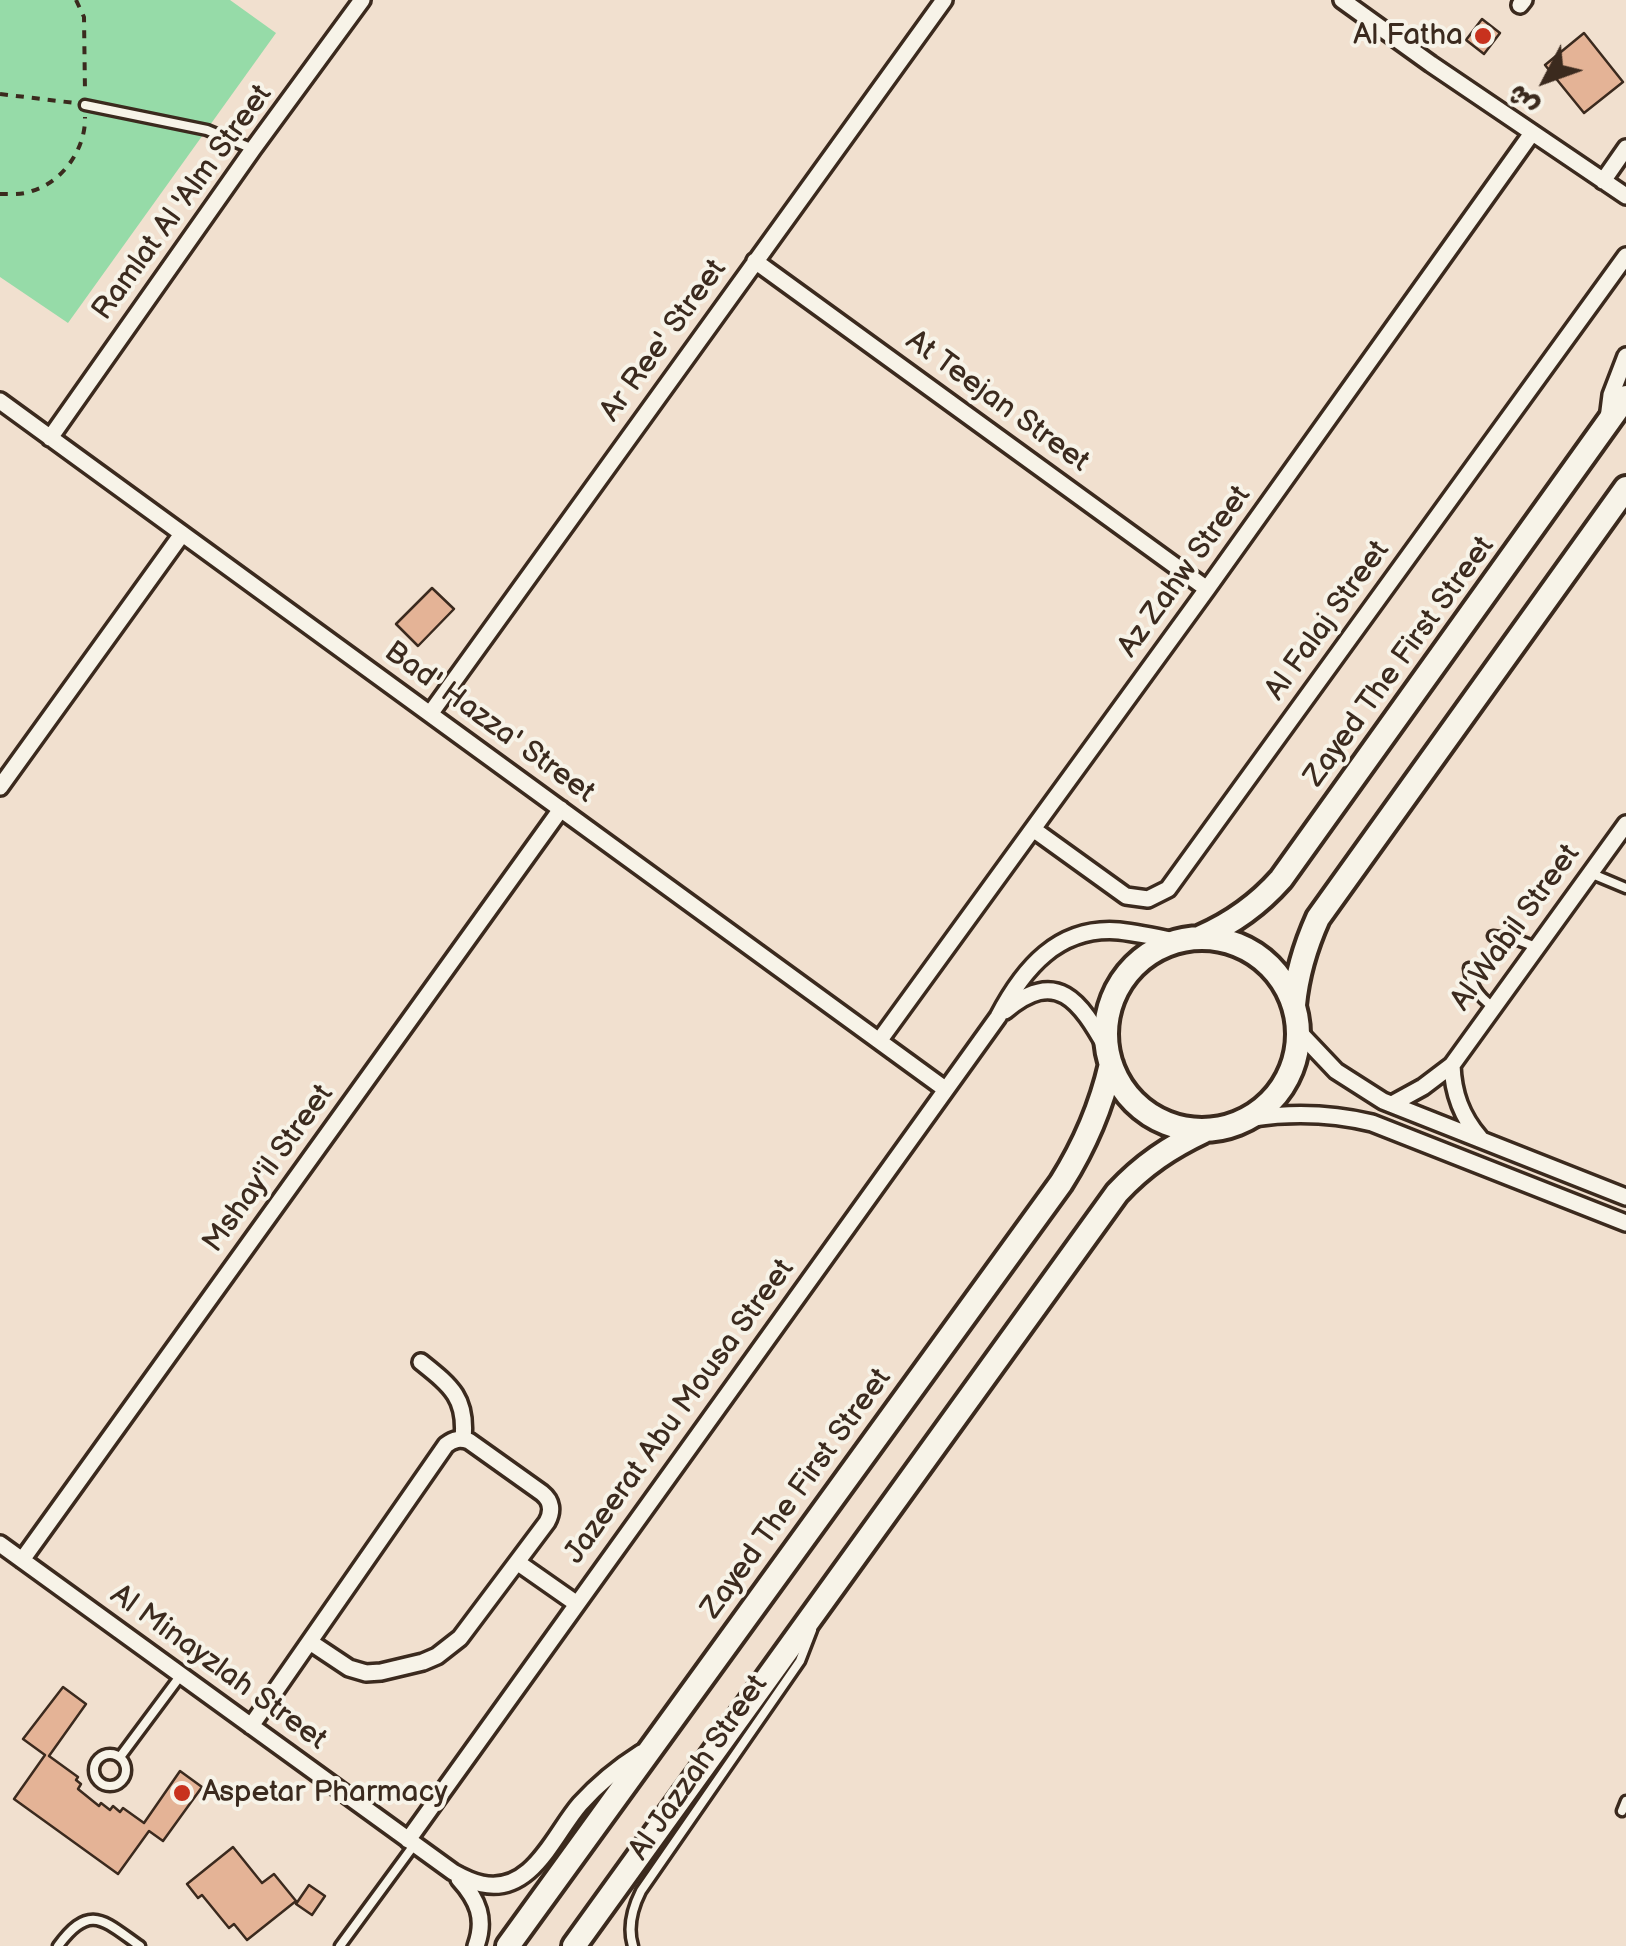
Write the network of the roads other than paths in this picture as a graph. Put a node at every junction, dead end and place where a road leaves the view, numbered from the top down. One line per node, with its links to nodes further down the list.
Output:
1 (362, 0): 7 (street, Ramlat Al 'Alm Street)
2 (944, 0): 11 (street, Ar Ree' Street)
3 (1342, 0): 5 (street)
4 (85, 105): 7 (lane)
5 (1532, 132): 8 (street); 19 (street, Az Zahw Street)
6 (1626, 148): 8 (street)
7 (252, 150): 16 (street, Ramlat Al 'Alm Street)
8 (1603, 181): 9 (street)
9 (1626, 196)
10 (1626, 256): 24 (street, Al Falaj Street)
11 (755, 260): 19 (street, At Teejan Street); 20 (street, Ar Ree' Street)
12 (1626, 356): 15 (street)
13 (1626, 398): 15 (main road, Zayed The First Street)
14 (0, 401): 16 (street, Bad' Hazza' Street)
15 (1608, 423): 29 (main road, Zayed The First Street)
16 (50, 438): 18 (street, Bad' Hazza' Street)
17 (1626, 488): 33 (main road)
18 (182, 534): 20 (street, Bad' Hazza' Street); 21 (street)
19 (1207, 589): 24 (street, Az Zahw Street)
20 (430, 714): 22 (street, Bad' Hazza' Street)
21 (0, 786)
22 (561, 809): 37 (street, Bad' Hazza' Street); 50 (street, Mshay'il Street)
23 (1626, 824): 25 (street, Al Wabil Street)
24 (1033, 830): 37 (street, Az Zahw Street)
25 (1619, 846): 26 (street, Al Wabil Street)
26 (1590, 872): 27 (lane); 31 (street, Al Wabil Street)
27 (1626, 888)
28 (1492, 936): 31 (lane)
29 (1201, 938): 30 (main road); 33 (main road)
30 (1174, 942): 35 (street, Jazeerat Abu Mousa Street); 38 (main road)
31 (1536, 947): 34 (street, Al Wabil Street)
32 (1469, 968): 34 (lane)
33 (1294, 1005): 36 (main road)
34 (1492, 1006): 39 (street, Al Wabil Street)
35 (998, 1017): 38 (street, Jazeerat Abu Mousa Street); 40 (street, Jazeerat Abu Mousa Street)
36 (1299, 1032): 41 (street); 42 (main road)
37 (878, 1041): 40 (street, Bad' Hazza' Street)
38 (1109, 1056): 43 (main road); 57 (main road, Zayed The First Street)
39 (1452, 1065): 41 (street, Al Wabil Street); 44 (street)
40 (945, 1088): 52 (street, Jazeerat Abu Mousa Street)
41 (1392, 1104): 44 (street)
42 (1252, 1118): 43 (main road); 46 (street)
43 (1204, 1131): 53 (main road)
44 (1482, 1141): 45 (street)
45 (1626, 1198)
46 (1626, 1224)
47 (421, 1362): 48 (street)
48 (463, 1439): 51 (street); 54 (street)
49 (0, 1544): 50 (street, Al Minayzlah Street)
50 (22, 1560): 55 (street, Al Minayzlah Street)
51 (517, 1562): 52 (street); 54 (street)
52 (577, 1604): 59 (street, Jazeerat Abu Mousa Street)
53 (812, 1616): 66 (main road); 67 (lane, Al Jazzah Street)
54 (310, 1642): 56 (street)
55 (180, 1675): 56 (street, Al Minayzlah Street); 58 (lane)
56 (251, 1726): 59 (street, Al Minayzlah Street)
57 (651, 1747): 60 (street, Al Minayzlah Street); 65 (main road, Zayed The First Street)
58 (120, 1757): 58 (lane)
59 (412, 1842): 60 (street, Al Minayzlah Street); 63 (lane, Jazeerat Abu Mousa Street)
60 (453, 1872): 64 (street, Al Minayzlah Street)
61 (58, 1946): 62 (lane)
62 (140, 1946)
63 (340, 1946)
64 (476, 1946)
65 (508, 1946)
66 (574, 1946)
67 (634, 1946)

